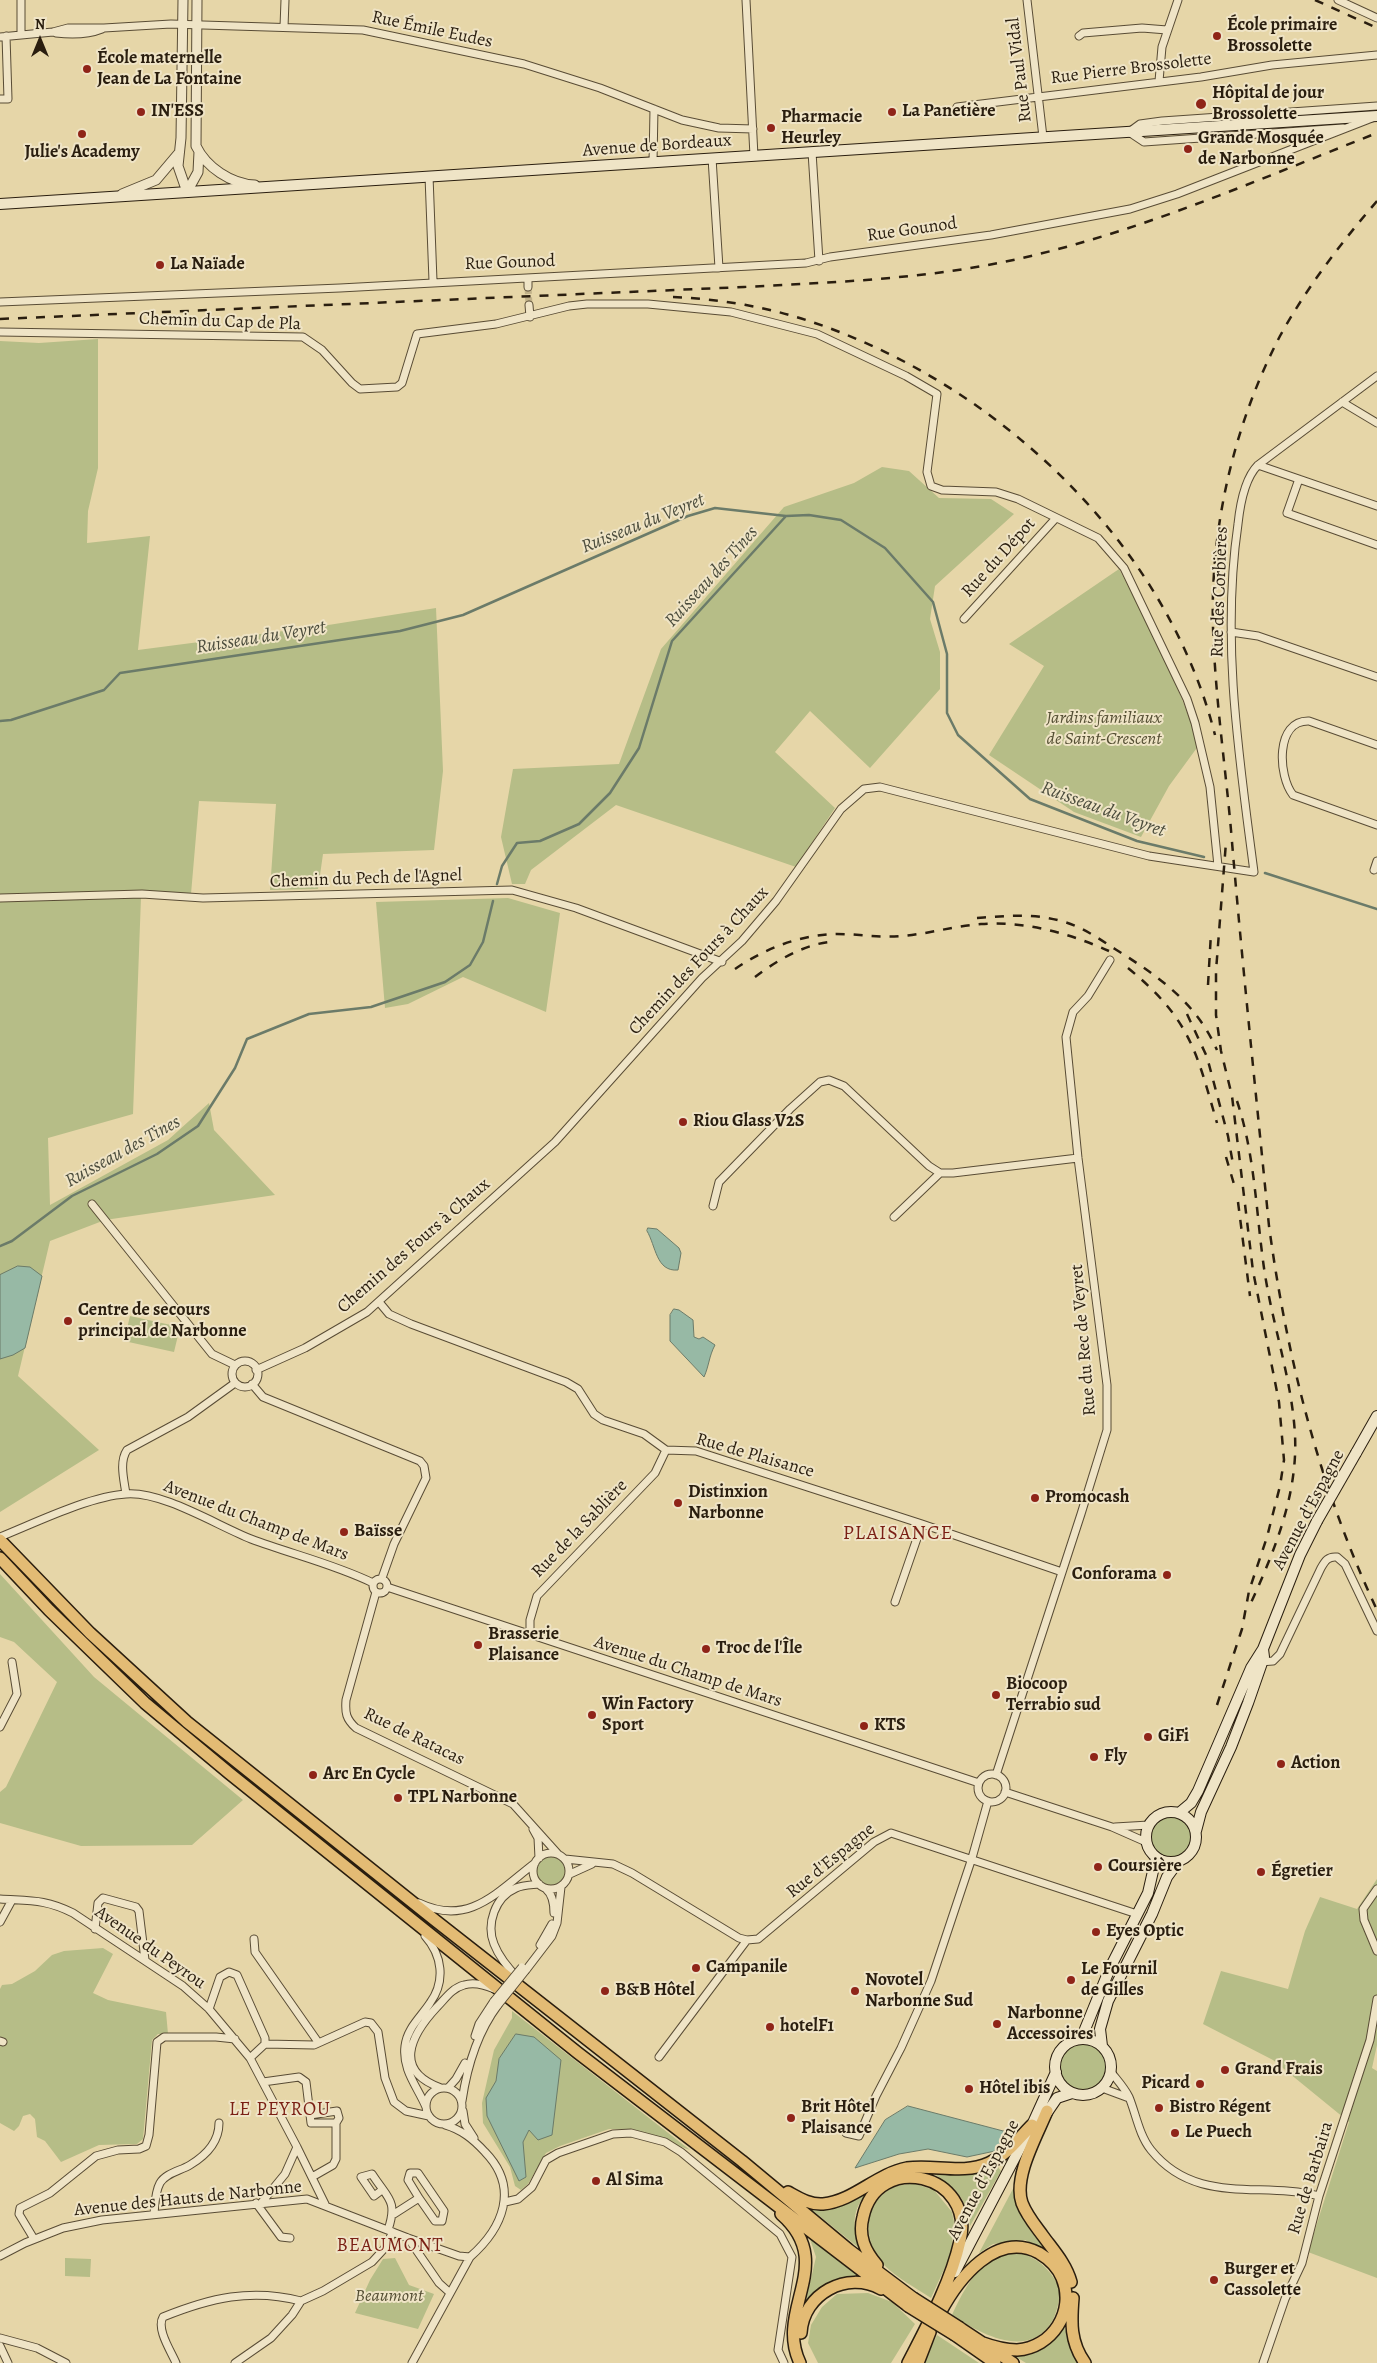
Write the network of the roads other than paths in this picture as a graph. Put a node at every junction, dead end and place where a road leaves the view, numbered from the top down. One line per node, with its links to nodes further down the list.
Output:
1 (21, 0): 16 (street)
2 (183, 0): 12 (street)
3 (197, 0): 13 (street)
4 (285, 0): 14 (street)
5 (746, 0): 30 (street)
6 (1026, 0): 23 (street, Rue Paul Vidal)
7 (1178, 0): 15 (street)
8 (1338, 0): 10 (street)
9 (1354, 0): 10 (street)
10 (1353, 8): 11 (street)
11 (1377, 18)
12 (183, 24): 13 (street, Rue Émile Eudes); 16 (street, Rue Émile Eudes); 20 (street)
13 (196, 25): 14 (street, Rue Émile Eudes); 21 (street)
14 (284, 27): 27 (street, Rue Émile Eudes)
15 (1167, 30): 18 (street); 22 (street)
16 (21, 35): 17 (street, Rue Émile Eudes)
17 (3, 36): 24 (street)
18 (1079, 36)
19 (1377, 55): 22 (street, Rue Pierre Brossolette)
20 (182, 79): 21 (street); 35 (street)
21 (196, 79): 33 (street)
22 (1159, 81): 23 (street, Rue Pierre Brossolette)
23 (1037, 96): 26 (street, Rue Pierre Brossolette); 32 (street, Rue Paul Vidal)
24 (0, 99)
25 (1377, 106): 31 (street, Avenue de Bordeaux)
26 (957, 107)
27 (654, 109): 30 (street, Rue Émile Eudes); 38 (street)
28 (1377, 116): 29 (street, Rue Gounod); 31 (main road, Avenue de Bordeaux)
29 (1351, 127): 31 (street, Avenue de Bordeaux); 44 (street, Rue Gounod)
30 (752, 129): 36 (street)
31 (1129, 132): 32 (main road, Avenue de Bordeaux)
32 (1043, 137): 34 (main road, Avenue de Bordeaux)
33 (199, 152): 40 (street); 41 (street)
34 (812, 152): 36 (main road, Avenue de Bordeaux); 44 (street)
35 (179, 154): 41 (street); 42 (street)
36 (754, 156): 37 (main road, Avenue de Bordeaux)
37 (712, 158): 38 (main road, Avenue de Bordeaux); 45 (street)
38 (653, 162): 39 (main road, Avenue de Bordeaux)
39 (429, 176): 40 (main road, Avenue de Bordeaux); 47 (street)
40 (288, 186): 41 (main road, Avenue de Bordeaux)
41 (187, 192): 42 (main road, Avenue de Bordeaux)
42 (109, 197): 43 (main road, Avenue de Bordeaux)
43 (0, 204)
44 (819, 261): 45 (street, Rue Gounod)
45 (719, 268): 46 (street, Rue Gounod)
46 (528, 278): 47 (street, Rue Gounod); 48 (street)
47 (433, 281): 49 (street, Rue Gounod)
48 (528, 287)
49 (0, 302)
50 (529, 305): 51 (street)
51 (530, 317): 52 (street, Chemin du Cap de Pla); 59 (street)
52 (0, 332)
53 (1377, 376): 54 (street, Rue des Corbières)
54 (1342, 402): 55 (street); 56 (street, Rue des Corbières)
55 (1377, 423)
56 (1258, 465): 57 (street); 62 (street, Rue des Corbières)
57 (1299, 479): 58 (street); 60 (street)
58 (1377, 506)
59 (1056, 518): 61 (street, Rue du Dépot); 67 (street)
60 (1377, 545)
61 (964, 619)
62 (1231, 632): 63 (street); 69 (street, Rue des Corbières)
63 (1377, 677)
64 (1377, 745): 65 (street)
65 (1377, 825)
66 (1377, 861): 68 (street)
67 (1218, 866): 69 (street, Chemin des Fours à Chaux); 72 (street, Chemin des Fours à Chaux)
68 (1374, 870)
69 (1254, 872)
70 (0, 898): 72 (street, Chemin du Pech de l'Agnel)
71 (1110, 960): 73 (street, Rue du Rec de Veyret)
72 (722, 962): 78 (street, Chemin des Fours à Chaux)
73 (1078, 1158): 74 (street); 89 (street, Rue du Rec de Veyret)
74 (940, 1173): 76 (street); 77 (street)
75 (92, 1204): 79 (street)
76 (713, 1206)
77 (894, 1217)
78 (378, 1302): 80 (street, Chemin des Fours à Chaux); 84 (street)
79 (235, 1365): 80 (street); 81 (street)
80 (256, 1370): 82 (street)
81 (235, 1382): 82 (street); 85 (street)
82 (252, 1384): 90 (street)
83 (1377, 1416): 97 (main road, Avenue d'Espagne, bridge)
84 (666, 1450): 86 (street, Rue de Plaisance); 96 (street, Rue de la Sablière)
85 (126, 1494): 87 (street); 91 (street, Avenue du Champ de Mars)
86 (922, 1524): 89 (street, Rue de Plaisance); 94 (street)
87 (0, 1538): 122 (main road)
88 (0, 1558): 125 (main road)
89 (1062, 1572): 100 (street, Rue du Rec de Veyret)
90 (382, 1578): 91 (street); 92 (street)
91 (373, 1583): 93 (street)
92 (387, 1587): 93 (street); 96 (street, Avenue du Champ de Mars)
93 (376, 1592): 105 (street, Rue de Ratacas)
94 (895, 1602)
95 (1377, 1631): 97 (street)
96 (530, 1634): 101 (street, Avenue du Champ de Mars)
97 (1259, 1661): 104 (main road, Avenue d'Espagne); 108 (main road, Avenue d'Espagne)
98 (12, 1662): 99 (street)
99 (0, 1727)
100 (996, 1775): 101 (street); 102 (street)
101 (979, 1783): 103 (street)
102 (1005, 1792): 103 (street); 107 (street)
103 (988, 1801): 111 (street)
104 (1179, 1814): 106 (main road); 108 (main road)
105 (528, 1820): 110 (street, Rue de Ratacas); 114 (street, Rue de Ratacas)
106 (1149, 1825): 107 (street); 109 (main road)
107 (1112, 1827): 109 (street)
108 (1196, 1831): 115 (main road)
109 (1146, 1842): 112 (main road)
110 (558, 1854): 113 (street); 114 (street)
111 (972, 1858): 126 (street, Rue d'Espagne); 130 (street, Rue d'Espagne); 163 (street)
112 (1156, 1858): 115 (main road); 126 (main road)
113 (565, 1859): 116 (street); 117 (street)
114 (537, 1860): 118 (street); 122 (street)
115 (1178, 1862): 144 (main road)
116 (598, 1863): 117 (street); 130 (street)
117 (570, 1874): 119 (street)
118 (539, 1884): 120 (street); 137 (street)
119 (561, 1887): 120 (street); 133 (street)
120 (546, 1889): 133 (street)
121 (1377, 1889): 131 (street)
122 (400, 1893): 137 (main road)
123 (0, 1899): 124 (street, Avenue du Peyrou)
124 (12, 1900): 127 (street); 128 (street, Avenue du Peyrou)
125 (407, 1914): 135 (main road); 155 (street)
126 (1137, 1914): 140 (main road)
127 (0, 1922)
128 (95, 1929): 132 (street, Avenue du Peyrou); 132 (street)
129 (254, 1939): 142 (street)
130 (747, 1940): 145 (street, Rue d'Espagne)
131 (1377, 1951)
132 (145, 1960): 138 (street, Avenue du Peyrou)
133 (524, 1968): 136 (street, bridge)
134 (1377, 1999): 141 (street, Rue de Barbaira)
135 (515, 2002): 150 (street); 169 (main road)
136 (496, 2003): 150 (street); 154 (street)
137 (542, 2003): 166 (main road)
138 (209, 2009): 139 (street, Avenue du Peyrou); 143 (street)
139 (235, 2040): 146 (street, Avenue du Peyrou); 180 (street)
140 (1081, 2040): 144 (main road); 147 (main road)
141 (1374, 2041): 170 (street, Rue de Barbaira)
142 (318, 2042): 143 (street); 158 (street)
143 (265, 2044): 146 (street)
144 (1102, 2046): 148 (main road)
145 (659, 2057)
146 (250, 2058): 149 (street, Avenue du Peyrou)
147 (1056, 2072): 152 (main road); 162 (main road, Avenue d'Espagne)
148 (1111, 2072): 151 (main road); 153 (street)
149 (263, 2082): 157 (street); 165 (street, Avenue du Peyrou)
150 (444, 2088): 154 (street); 155 (street)
151 (1102, 2088): 152 (main road); 153 (street)
152 (1072, 2093): 156 (main road, Avenue d'Espagne)
153 (1129, 2098): 170 (street)
154 (462, 2105): 161 (street); 164 (street)
155 (426, 2107): 158 (street)
156 (1047, 2111): 187 (main road, Avenue d'Espagne); 208 (main road)
157 (310, 2115): 160 (street); 160 (street)
158 (429, 2116): 161 (street)
159 (219, 2123): 175 (street)
160 (336, 2124): 167 (street)
161 (445, 2124): 164 (street)
162 (1032, 2125): 166 (main road); 187 (main road, Avenue d'Espagne)
163 (846, 2133)
164 (476, 2142): 172 (street)
165 (297, 2147): 167 (street, Avenue du Peyrou); 173 (street)
166 (742, 2161): 183 (main road)
167 (312, 2178): 174 (street, Avenue du Peyrou)
168 (382, 2190): 176 (street)
169 (756, 2191): 186 (main road); 200 (main road)
170 (1319, 2196): 209 (street, Rue de Barbaira)
171 (419, 2198): 171 (street); 176 (street)
172 (506, 2202): 182 (street); 199 (street)
173 (259, 2203): 174 (street, Avenue des Hauts de Narbonne); 175 (street, Avenue des Hauts de Narbonne); 178 (street)
174 (325, 2204): 177 (street, Avenue des Hauts de Narbonne)
175 (154, 2214): 180 (street, Avenue des Hauts de Narbonne)
176 (394, 2214): 177 (street)
177 (390, 2231): 179 (street, Avenue des Hauts de Narbonne); 185 (street)
178 (290, 2238)
179 (408, 2238): 182 (street, Avenue des Hauts de Narbonne); 184 (street)
180 (34, 2239): 181 (street, Avenue des Hauts de Narbonne)
181 (0, 2256)
182 (470, 2257): 184 (street)
183 (890, 2280): 186 (main road); 187 (main road)
184 (449, 2292): 198 (street)
185 (301, 2301): 196 (street); 197 (street)
186 (911, 2302): 189 (main road, bridge); 201 (main road)
187 (942, 2303): 188 (main road); 191 (main road)
188 (929, 2327): 202 (main road); 203 (main road); 204 (main road); 205 (main road)
189 (957, 2332): 191 (main road); 193 (main road)
190 (0, 2338): 195 (street)
191 (980, 2342): 207 (main road)
192 (0, 2346): 194 (street)
193 (987, 2359): 206 (main road)
194 (8, 2363)
195 (66, 2363)
196 (176, 2363)
197 (235, 2363)
198 (412, 2363)
199 (784, 2363)
200 (800, 2363)
201 (808, 2363)
202 (900, 2363)
203 (908, 2363)
204 (913, 2363)
205 (918, 2363)
206 (995, 2363)
207 (1012, 2363)
208 (1085, 2363)
209 (1264, 2363)

